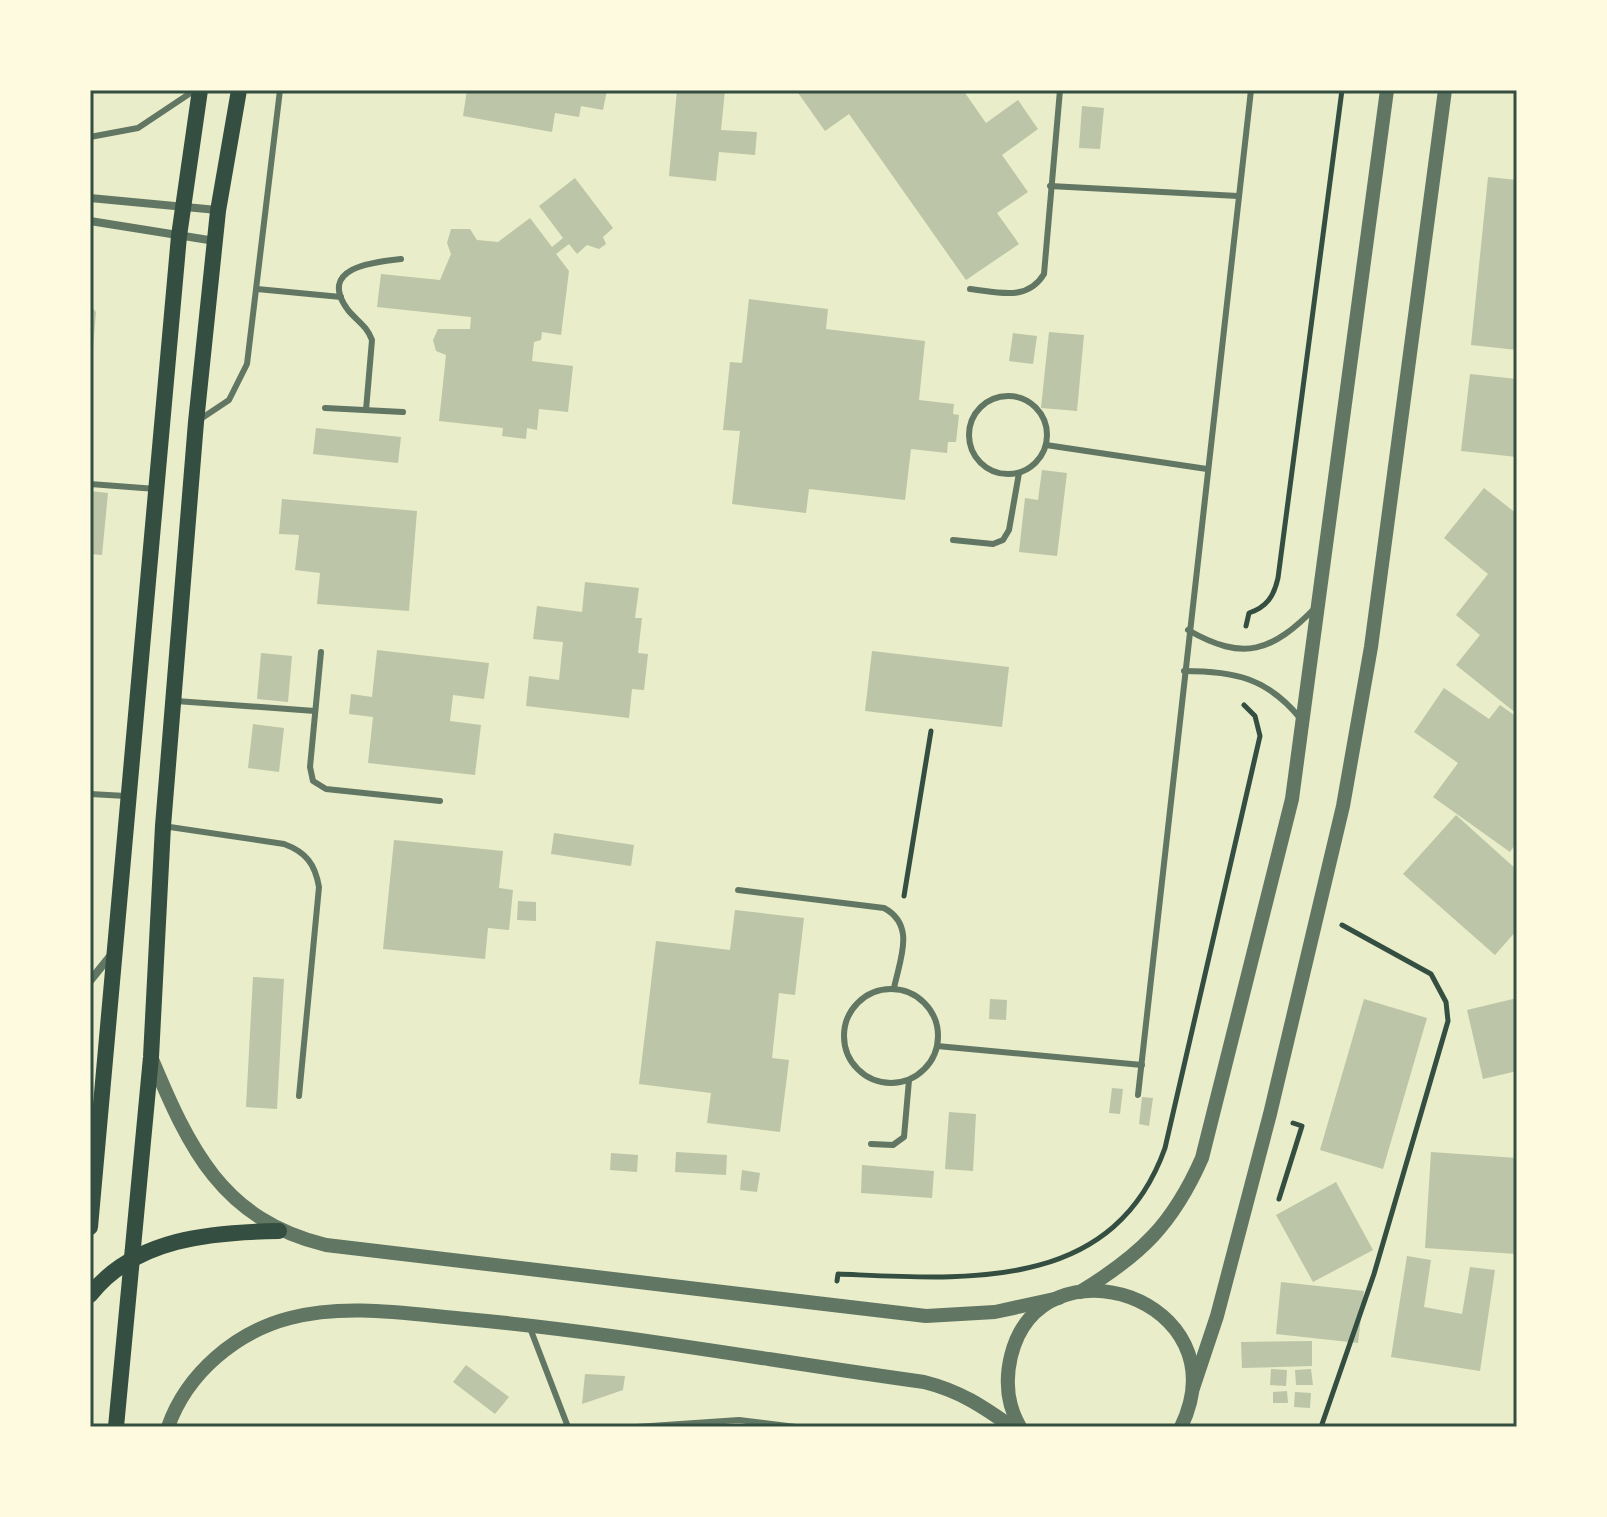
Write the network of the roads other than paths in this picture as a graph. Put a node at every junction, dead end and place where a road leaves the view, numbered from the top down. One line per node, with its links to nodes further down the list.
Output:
1 (198, 90): 8 (lane); 12 (main road)
2 (239, 90): 13 (main road)
3 (280, 90): 18 (lane)
4 (1060, 90): 9 (lane)
5 (1251, 90): 10 (lane)
6 (1387, 90): 31 (street)
7 (1445, 90): 61 (street)
8 (90, 137)
9 (1050, 186): 10 (lane); 19 (lane)
10 (1238, 196): 26 (lane)
11 (90, 198): 12 (street)
12 (182, 207): 13 (street); 15 (main road)
13 (218, 211): 16 (main road)
14 (90, 221): 15 (street)
15 (179, 236): 16 (street); 29 (main road)
16 (215, 241): 24 (main road)
17 (401, 259): 20 (lane)
18 (257, 289): 20 (lane); 24 (lane)
19 (970, 289)
20 (341, 297): 22 (lane)
21 (325, 408): 22 (lane)
22 (366, 410): 23 (lane)
23 (403, 412)
24 (196, 422): 35 (main road)
25 (1046, 445): 26 (lane); 27 (lane); 27 (lane)
26 (1207, 469): 32 (lane)
27 (1019, 473): 30 (lane)
28 (90, 484): 29 (lane)
29 (156, 489): 39 (main road)
30 (953, 540)
31 (1321, 602): 32 (lane); 37 (street)
32 (1188, 630): 34 (lane)
33 (321, 652): 36 (lane)
34 (1184, 671): 37 (lane); 48 (lane)
35 (173, 700): 36 (lane); 41 (main road)
36 (315, 711): 40 (lane)
37 (1304, 723): 57 (street)
38 (90, 794): 39 (lane)
39 (130, 797): 43 (main road)
40 (440, 801)
41 (163, 826): 47 (main road); 51 (lane)
42 (738, 890): 45 (lane)
43 (117, 948): 44 (street); 52 (main road)
44 (90, 981)
45 (894, 988): 46 (lane); 49 (lane)
46 (937, 1046): 48 (lane); 49 (lane)
47 (151, 1057): 55 (street); 56 (main road)
48 (1142, 1065): 50 (lane)
49 (909, 1080): 53 (lane)
50 (1138, 1095)
51 (299, 1096)
52 (95, 1113): 54 (main road)
53 (871, 1144)
54 (90, 1227)
55 (279, 1231): 56 (main road); 59 (street)
56 (131, 1261): 58 (main road); 62 (main road)
57 (1080, 1292): 59 (street); 61 (street)
58 (90, 1295)
59 (1059, 1298): 68 (street)
60 (529, 1324): 63 (street); 64 (lane); 67 (street)
61 (1193, 1388): 69 (street)
62 (116, 1427)
63 (168, 1427)
64 (568, 1427)
65 (636, 1427): 66 (lane)
66 (796, 1427)
67 (1012, 1427)
68 (1020, 1427)
69 (1181, 1427)

